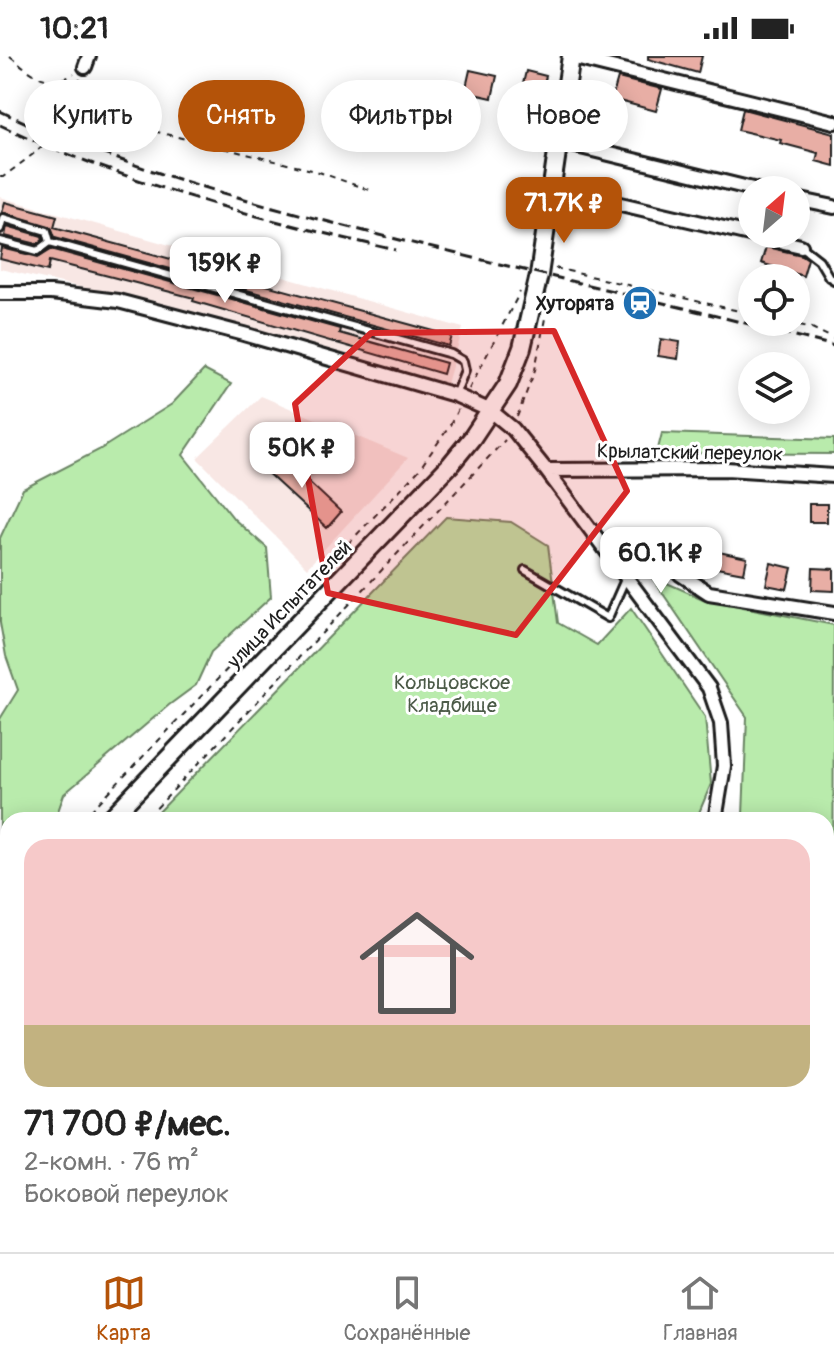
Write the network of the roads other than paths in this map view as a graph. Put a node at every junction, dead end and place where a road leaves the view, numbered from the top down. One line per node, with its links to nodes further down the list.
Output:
1 (571, 56): 2 (main road, улица Испытателей); 3 (street)
2 (568, 80)
3 (834, 122)
4 (558, 152): 7 (main road, улица Испытателей)
5 (601, 152): 6 (street)
6 (738, 185)
7 (552, 188): 11 (street); 18 (main road, улица Испытателей)
8 (810, 202): 9 (street)
9 (834, 207)
10 (0, 229): 13 (lane)
11 (738, 231)
12 (0, 241): 13 (lane)
13 (50, 242): 17 (lane)
14 (804, 248): 15 (lane)
15 (834, 280)
16 (0, 293): 17 (street)
17 (459, 397): 18 (street)
18 (491, 411): 19 (street); 25 (main road, улица Испытателей)
19 (546, 470): 20 (street, Крылатский переулок); 23 (street)
20 (834, 476)
21 (525, 570): 23 (lane)
22 (680, 574): 24 (street)
23 (626, 577): 26 (street)
24 (834, 613)
25 (117, 812)
26 (716, 812)

